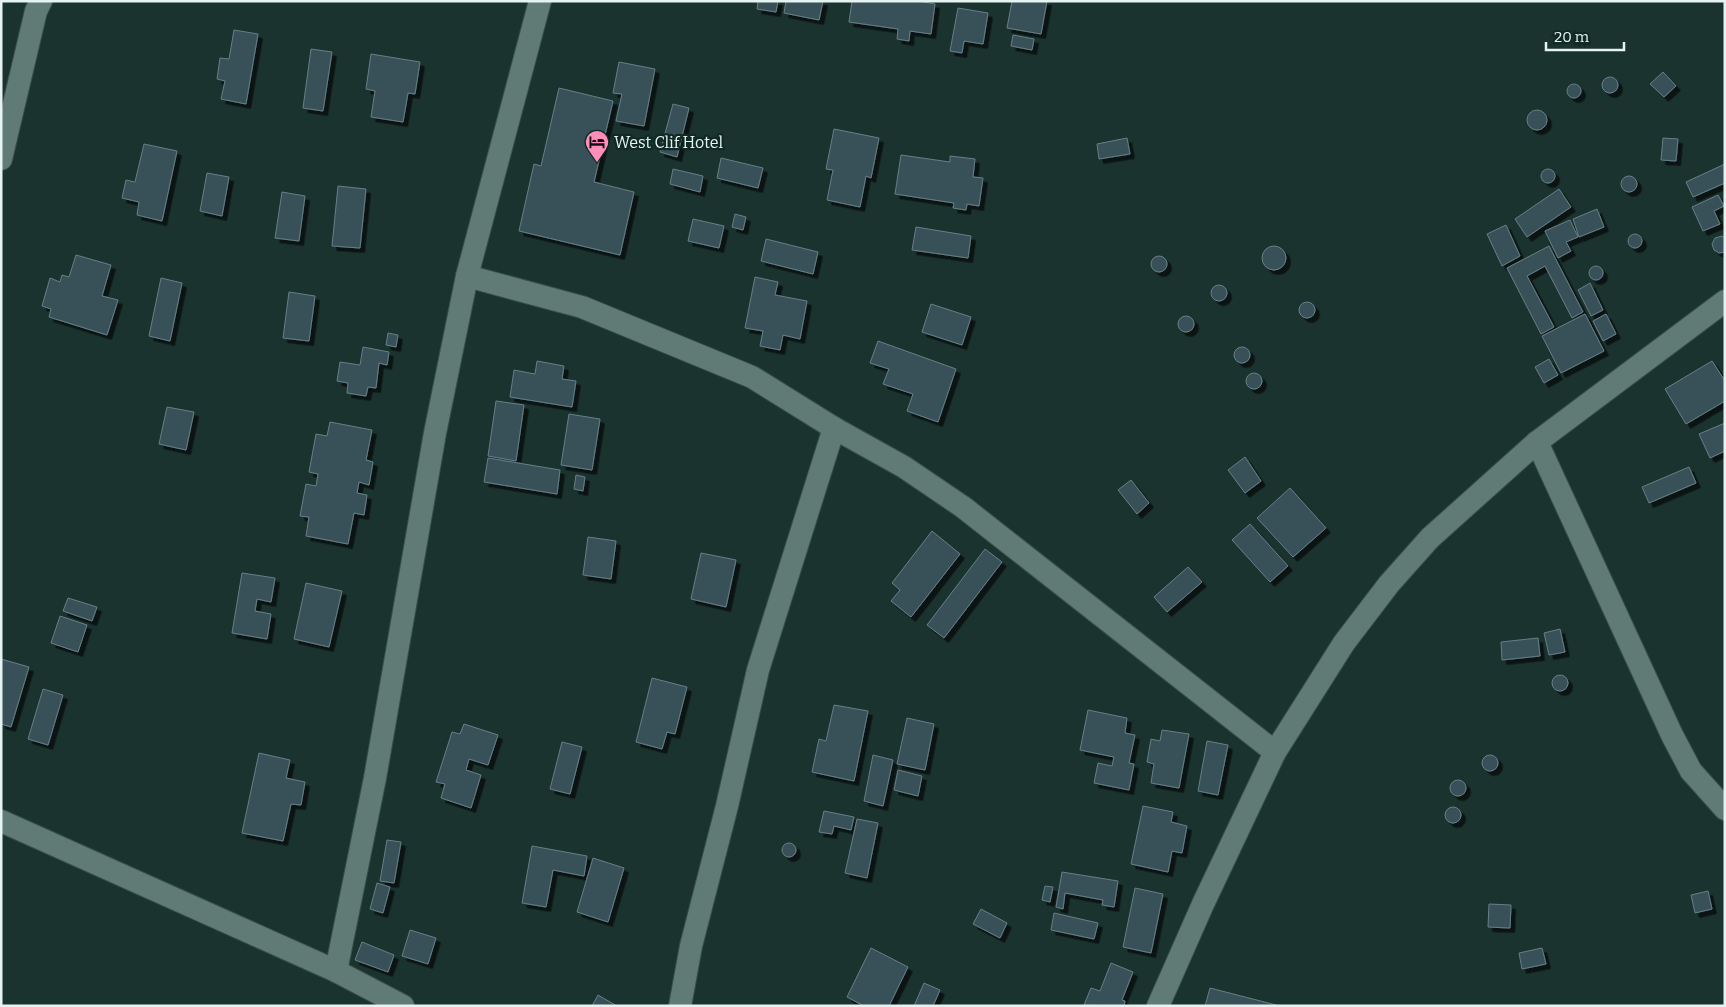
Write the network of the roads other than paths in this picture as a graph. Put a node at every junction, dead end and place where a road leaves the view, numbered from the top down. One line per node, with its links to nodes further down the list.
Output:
1 (41, 1): 3 (street)
2 (540, 1): 4 (street)
3 (1, 159)
4 (467, 276): 6 (street); 11 (street)
5 (1725, 301): 7 (street)
6 (834, 428): 8 (street); 13 (street)
7 (1537, 442): 8 (street); 9 (street)
8 (1275, 752): 14 (street)
9 (1725, 809)
10 (1, 821): 11 (street)
11 (336, 972): 12 (street)
12 (403, 1006)
13 (680, 1006)
14 (1158, 1006)

